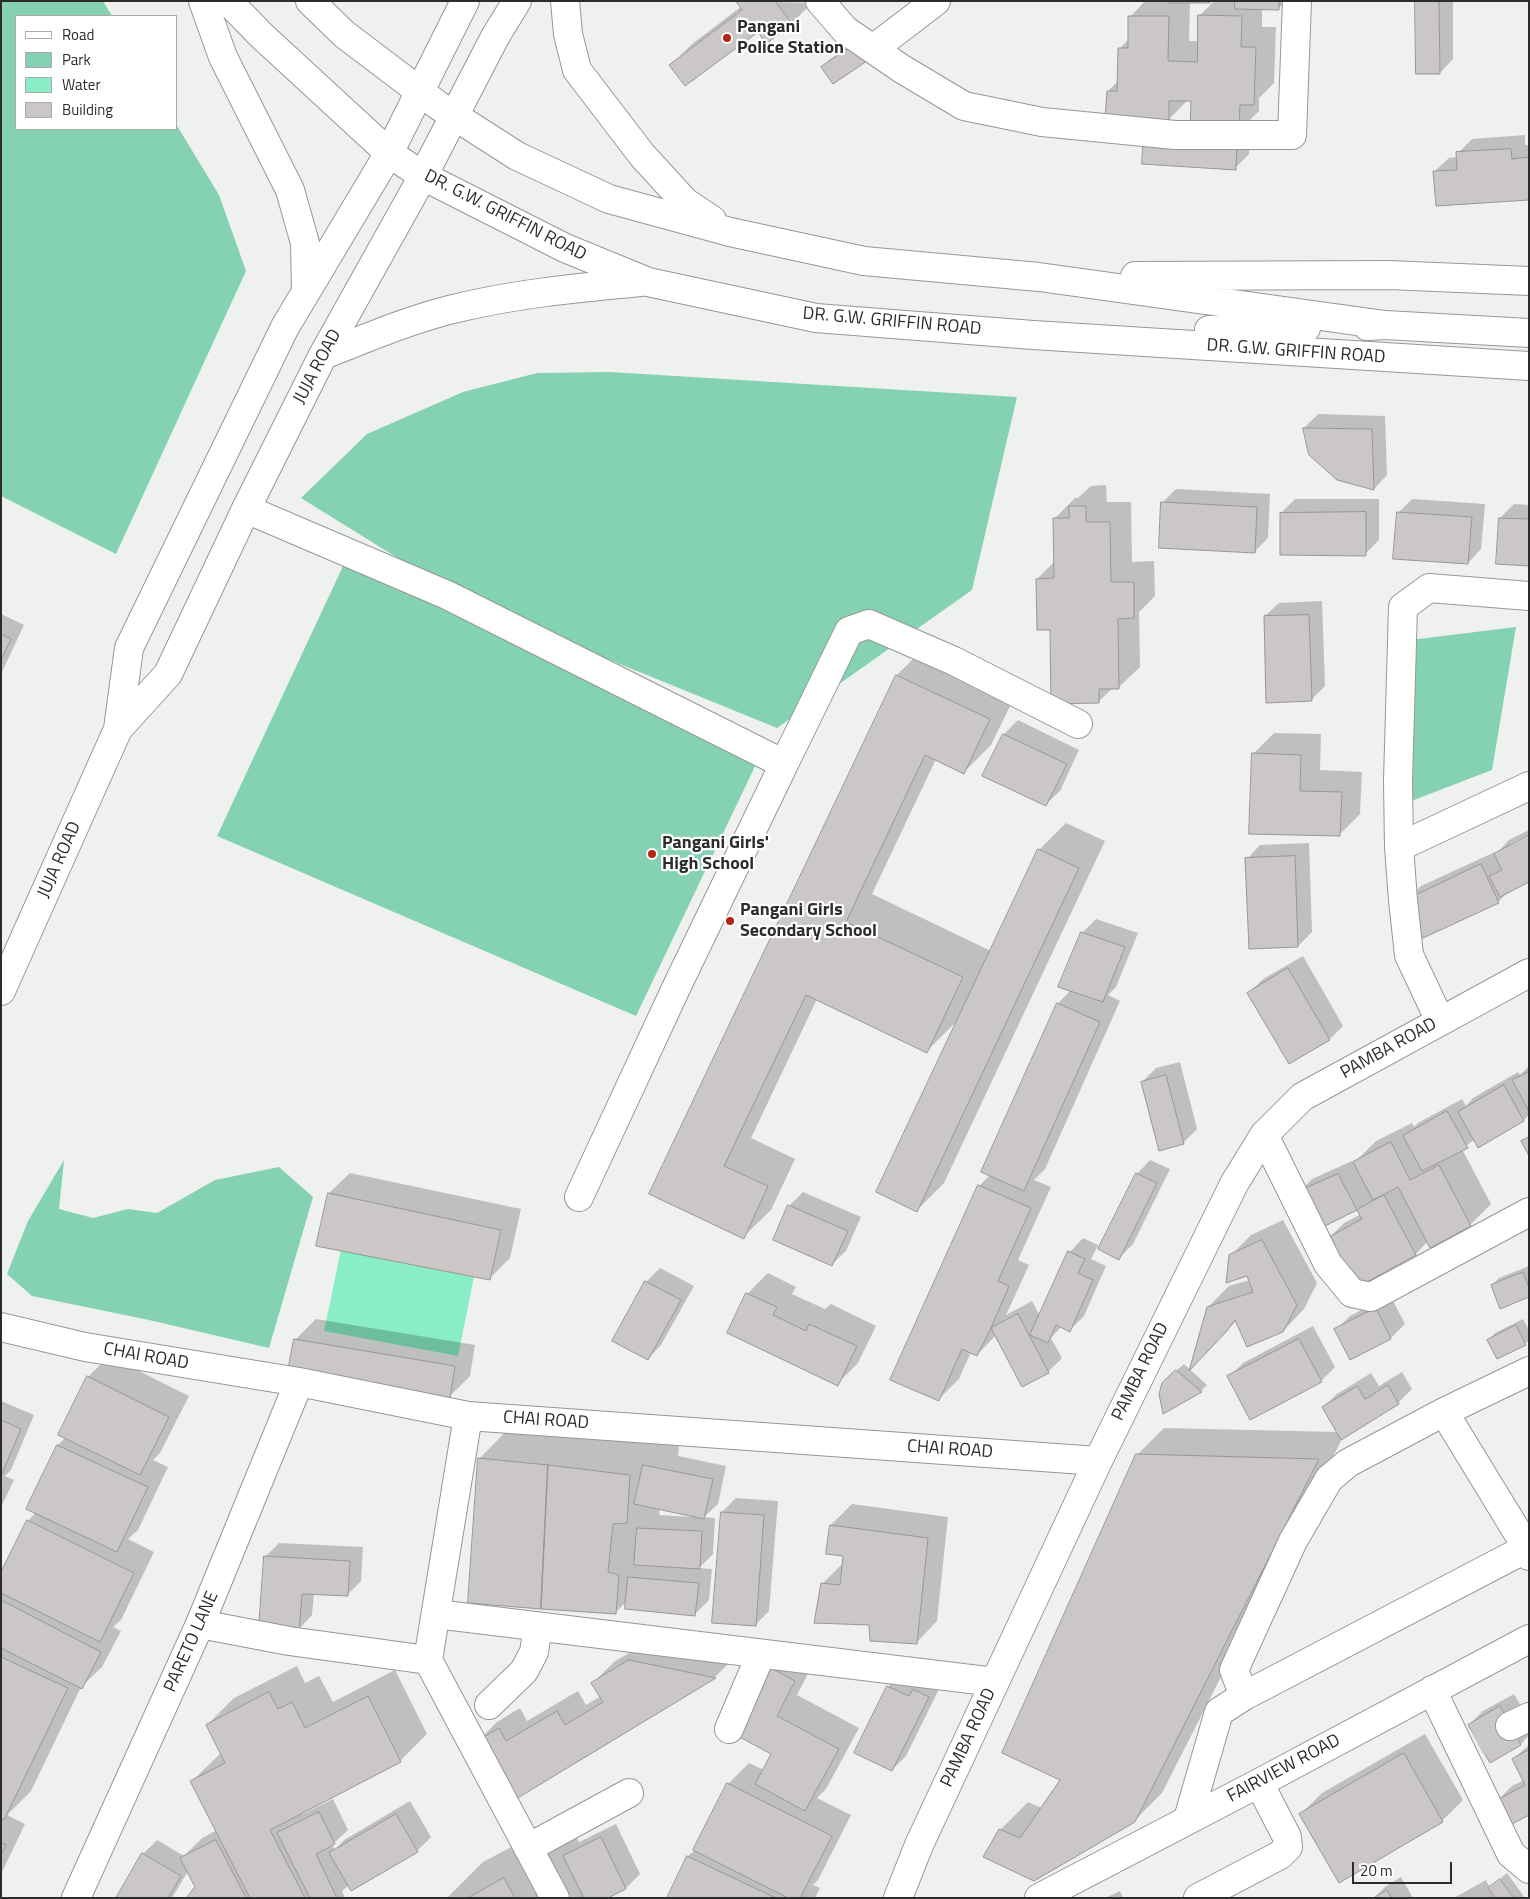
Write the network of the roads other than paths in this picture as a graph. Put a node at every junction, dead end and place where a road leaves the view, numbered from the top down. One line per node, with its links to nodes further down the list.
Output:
1 (203, 1): 19 (main road)
2 (228, 1): 13 (main road, DR. G.W. GRIFFIN ROAD)
3 (310, 1): 11 (main road, DR. G.W. GRIFFIN ROAD)
4 (465, 1): 11 (main road, JUJA ROAD)
5 (517, 1): 12 (main road, JUJA ROAD)
6 (565, 1): 15 (main road)
7 (820, 1): 10 (main road)
8 (936, 1): 10 (main road)
9 (1297, 1): 10 (main road)
10 (873, 49)
11 (419, 91): 12 (main road, DR. G.W. GRIFFIN ROAD); 13 (main road, JUJA ROAD)
12 (454, 115): 14 (main road, JUJA ROAD); 15 (main road, DR. G.W. GRIFFIN ROAD)
13 (389, 152): 14 (main road, DR. G.W. GRIFFIN ROAD); 19 (main road, JUJA ROAD)
14 (423, 176): 18 (main road, DR. G.W. GRIFFIN ROAD); 23 (main road, JUJA ROAD)
15 (730, 232): 16 (main road, DR. G.W. GRIFFIN ROAD)
16 (1039, 277): 17 (main road, DR. G.W. GRIFFIN ROAD); 20 (main road, DR. G.W. GRIFFIN ROAD)
17 (1529, 281)
18 (648, 282): 22 (main road, DR. G.W. GRIFFIN ROAD); 23 (main road)
19 (306, 291): 28 (main road, JUJA ROAD)
20 (1385, 326): 21 (main road); 22 (main road)
21 (1529, 333)
22 (1033, 335): 24 (main road, DR. G.W. GRIFFIN ROAD)
23 (324, 355): 25 (main road, JUJA ROAD)
24 (1529, 366)
25 (246, 509): 28 (main road, JUJA ROAD); 29 (main road)
26 (1529, 596): 31 (main road)
27 (1078, 724): 29 (main road)
28 (118, 729): 33 (main road, JUJA ROAD)
29 (784, 764): 36 (main road)
30 (1529, 786): 31 (main road)
31 (1399, 846): 34 (main road)
32 (1529, 973): 34 (main road, PAMBA ROAD)
33 (1, 991)
34 (1440, 1021): 35 (main road, PAMBA ROAD)
35 (1264, 1134): 37 (main road); 43 (main road, PAMBA ROAD)
36 (579, 1197)
37 (1529, 1212)
38 (1, 1327): 40 (main road, CHAI ROAD)
39 (1529, 1371): 41 (main road)
40 (299, 1382): 42 (main road, CHAI ROAD); 46 (main road, PARETO LANE)
41 (1444, 1412): 44 (main road); 53 (main road)
42 (468, 1416): 43 (main road, CHAI ROAD); 45 (main road)
43 (1098, 1461): 51 (main road, PAMBA ROAD)
44 (1528, 1551): 53 (main road)
45 (436, 1614): 47 (main road); 50 (main road)
46 (200, 1624): 50 (main road); 61 (main road, PARETO LANE)
47 (538, 1627): 49 (main road); 54 (main road)
48 (1529, 1639): 52 (main road, FAIRVIEW ROAD)
49 (761, 1654): 51 (main road); 55 (main road)
50 (428, 1660): 59 (main road)
51 (995, 1682): 63 (main road, PAMBA ROAD)
52 (1432, 1690): 56 (main road, FAIRVIEW ROAD); 60 (main road)
53 (1244, 1696): 58 (main road)
54 (489, 1705)
55 (729, 1729)
56 (1259, 1783): 58 (main road, FAIRVIEW ROAD); 65 (main road)
57 (629, 1793): 59 (main road)
58 (1188, 1819): 64 (main road, FAIRVIEW ROAD)
59 (528, 1848): 62 (main road)
60 (1529, 1869)
61 (76, 1898)
62 (554, 1898)
63 (898, 1898)
64 (1040, 1898)
65 (1198, 1898)

